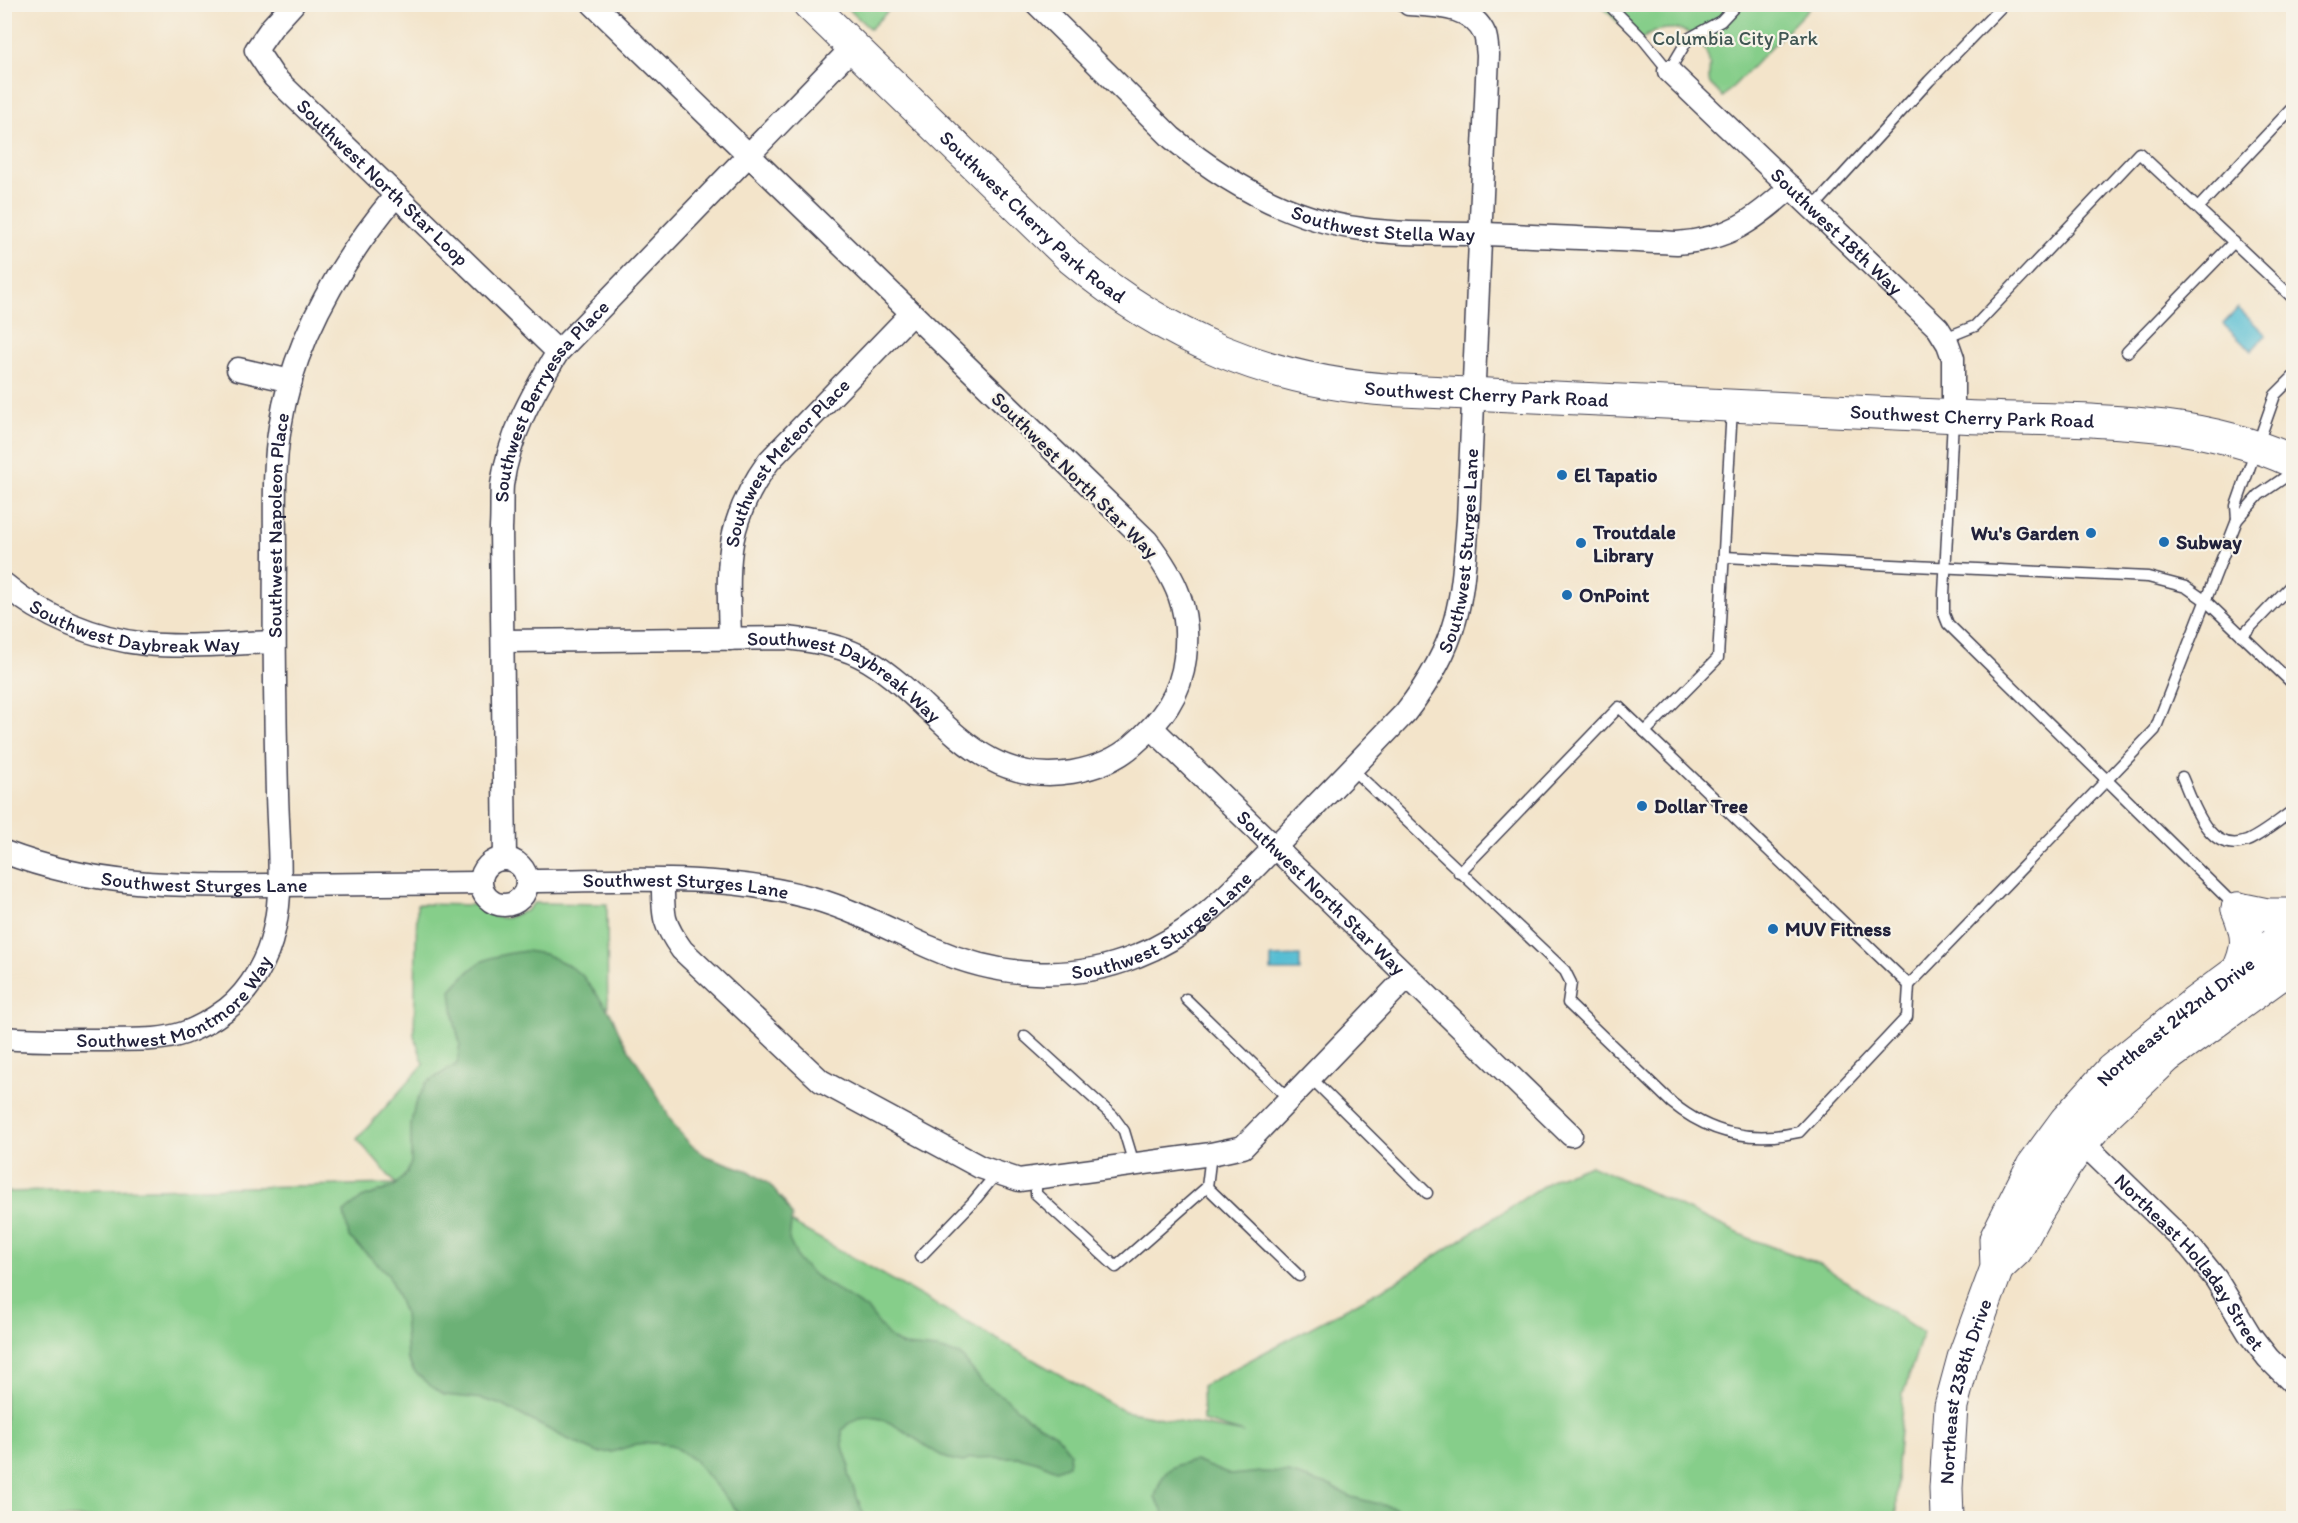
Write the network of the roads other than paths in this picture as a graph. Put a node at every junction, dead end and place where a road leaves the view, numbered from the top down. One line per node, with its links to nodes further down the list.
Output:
1 (293, 4): 14 (street, Southwest North Star Loop)
2 (593, 4): 12 (street)
3 (809, 4): 9 (main road, Southwest Cherry Park Road)
4 (1037, 4): 17 (street, Southwest Stella Way)
5 (1409, 4): 17 (street, Southwest Sturges Lane)
6 (1608, 4): 10 (lane)
7 (1737, 4): 10 (lane)
8 (2004, 4): 15 (lane)
9 (852, 47): 12 (street, Southwest Berryessa Place); 27 (main road, Southwest Cherry Park Road)
10 (1669, 71): 13 (street, Southwest 18th Way)
11 (2294, 106): 16 (lane)
12 (749, 155): 20 (street, Southwest North Star Way); 22 (street, Southwest Berryessa Place)
13 (1791, 187): 15 (street, Southwest 18th Way); 17 (street, Southwest Stella Way)
14 (396, 195): 22 (street, Southwest North Star Loop); 26 (street, Southwest Napoleon Place)
15 (1813, 208): 21 (street, Southwest 18th Way)
16 (2198, 208): 18 (lane); 21 (lane)
17 (1481, 234): 27 (street, Southwest Sturges Lane)
18 (2234, 242): 19 (lane); 23 (lane)
19 (2293, 298)
20 (911, 314): 40 (street, Southwest Meteor Place); 44 (street, Southwest North Star Way)
21 (1945, 338): 29 (street, Southwest 18th Way)
22 (558, 352): 41 (street, Southwest Berryessa Place)
23 (2127, 352)
24 (238, 369): 26 (street)
25 (2294, 376): 30 (lane)
26 (291, 381): 42 (street, Southwest Napoleon Place)
27 (1472, 393): 28 (main road, Southwest Cherry Park Road); 46 (street, Southwest Sturges Lane)
28 (1732, 405): 29 (main road, Southwest Cherry Park Road); 34 (lane)
29 (1953, 417): 30 (main road, Southwest Cherry Park Road); 35 (lane)
30 (2258, 447): 31 (main road, Southwest Cherry Park Road); 33 (lane)
31 (2294, 462)
32 (2294, 471): 33 (lane)
33 (2237, 520): 38 (lane)
34 (1724, 557): 35 (lane); 45 (lane)
35 (1946, 566): 38 (lane); 48 (lane)
36 (2294, 582): 39 (lane)
37 (4, 584): 42 (street, Southwest Daybreak Way)
38 (2206, 601): 39 (lane); 48 (lane)
39 (2242, 636): 43 (lane)
40 (730, 639): 41 (street, Southwest Daybreak Way); 44 (street, Southwest Daybreak Way)
41 (504, 641): 52 (street, Southwest Berryessa Place)
42 (274, 642): 57 (street, Southwest Napoleon Place)
43 (2294, 685)
44 (1152, 728): 50 (street, Southwest North Star Way)
45 (1645, 732): 53 (lane); 64 (lane)
46 (1352, 769): 50 (street, Southwest Sturges Lane); 53 (lane)
47 (2182, 777): 49 (lane)
48 (2107, 779): 58 (lane); 64 (lane)
49 (2294, 810)
50 (1275, 848): 55 (street, Southwest Sturges Lane); 63 (street, Southwest North Star Way)
51 (4, 852): 57 (street, Southwest Sturges Lane)
52 (505, 859): 54 (street); 56 (street)
53 (1459, 873): 64 (lane)
54 (527, 881): 55 (street, Southwest Sturges Lane); 56 (street)
55 (663, 882): 74 (street)
56 (480, 884): 57 (street, Southwest Sturges Lane)
57 (278, 885): 67 (street, Southwest Montmore Way)
58 (2238, 909): 59 (highway); 62 (highway)
59 (2294, 915)
60 (2294, 930): 62 (highway, Northeast 242nd Drive)
61 (2294, 964): 70 (highway, Northeast 242nd Drive)
62 (2237, 974): 70 (highway, Northeast 242nd Drive)
63 (1407, 977): 68 (street); 71 (street, Southwest North Star Way)
64 (1909, 985)
65 (1186, 999): 69 (lane)
66 (1025, 1036): 73 (lane)
67 (4, 1038)
68 (1310, 1077): 69 (street); 77 (lane)
69 (1289, 1099): 72 (street)
70 (2074, 1132): 80 (street, Northeast Holladay Street); 81 (highway, Northeast 238th Drive)
71 (1571, 1135)
72 (1211, 1154): 73 (street); 76 (lane)
73 (1134, 1164): 75 (street)
74 (997, 1172): 75 (street); 78 (lane)
75 (1036, 1178): 76 (lane)
76 (1207, 1187): 79 (lane)
77 (1427, 1193)
78 (920, 1257)
79 (1299, 1276)
80 (2294, 1384)
81 (1947, 1518)

